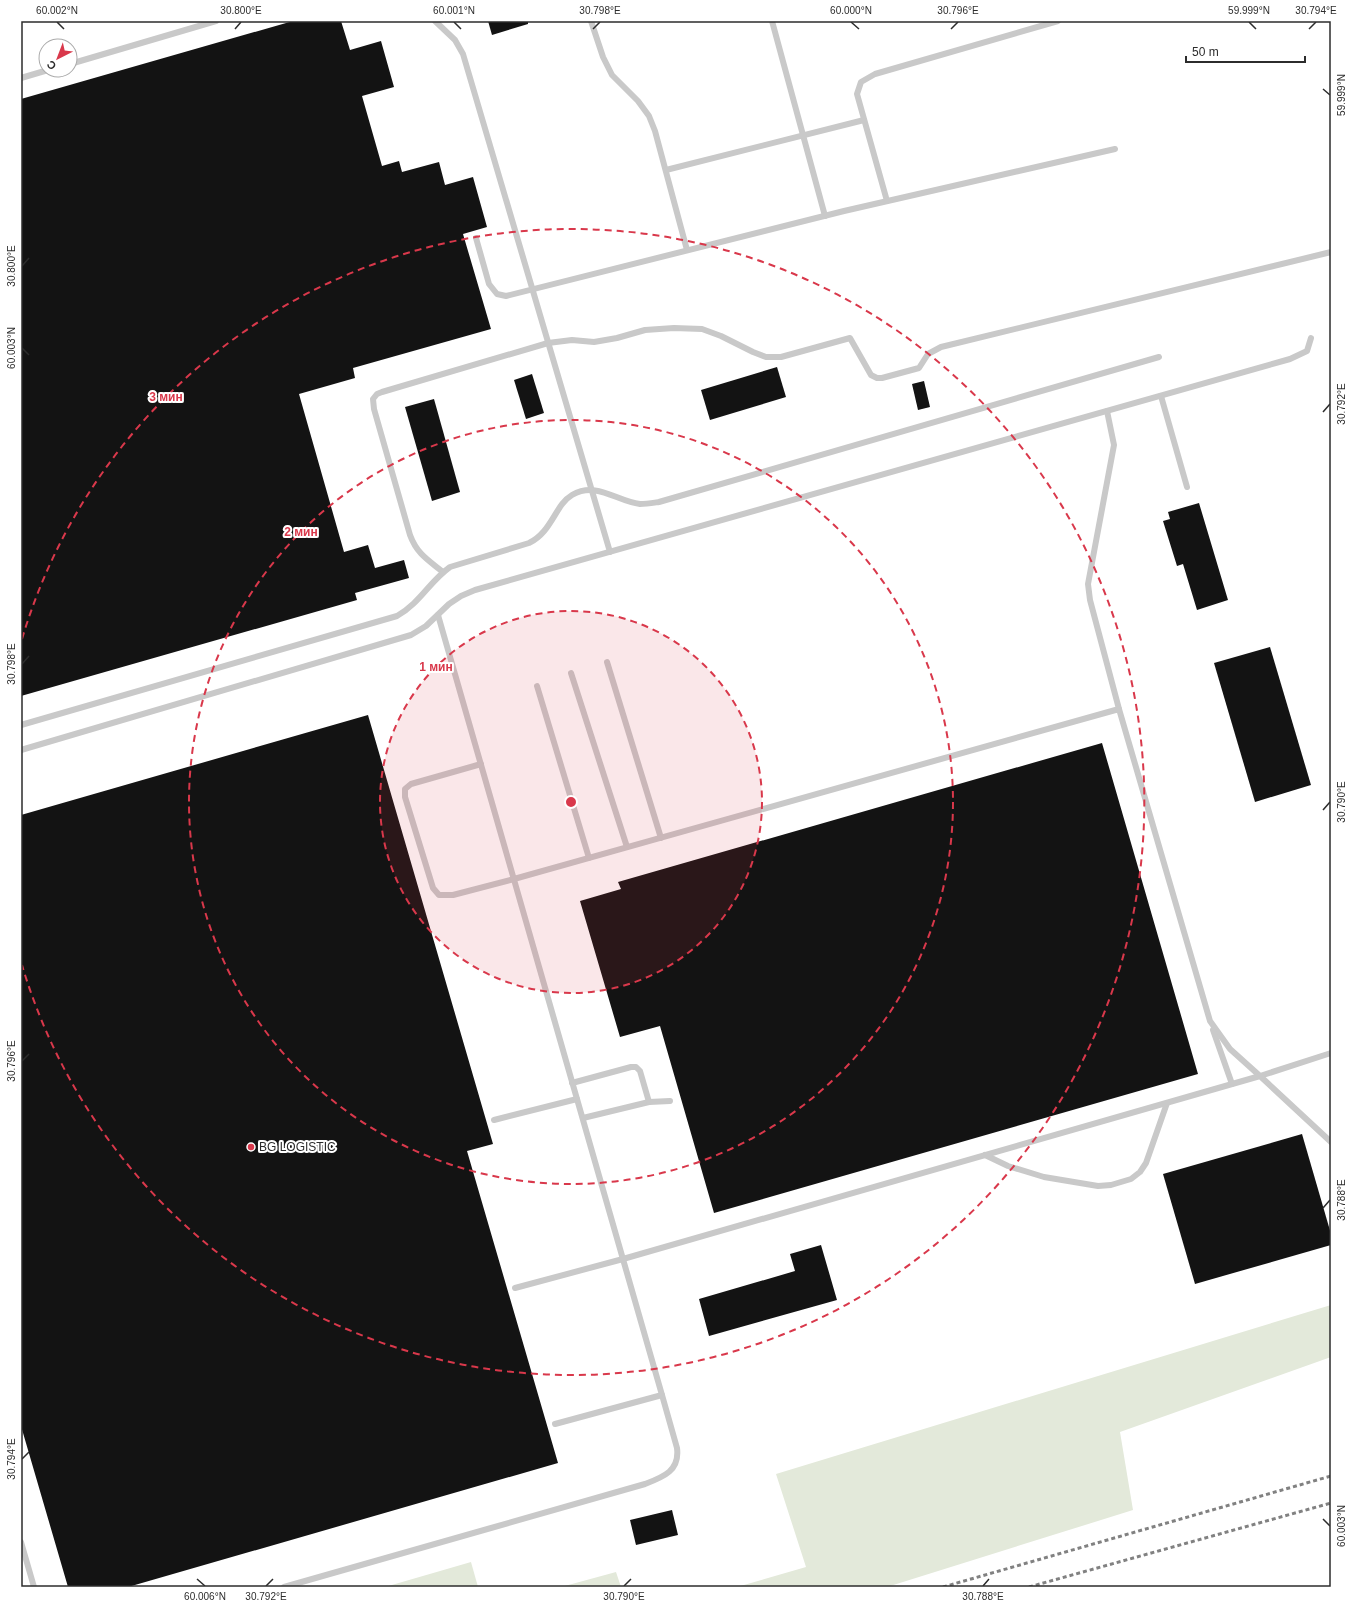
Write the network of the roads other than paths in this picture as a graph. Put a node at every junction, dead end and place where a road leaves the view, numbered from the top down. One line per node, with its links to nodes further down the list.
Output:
1 (216, 21): 6 (lane)
2 (435, 21): 18 (lane)
3 (591, 21): 12 (lane)
4 (772, 21): 10 (lane)
5 (1058, 21): 9 (lane)
6 (78, 62)
7 (38, 73): 8 (lane)
8 (21, 78)
9 (864, 120): 10 (lane); 13 (lane)
10 (804, 135): 12 (lane); 14 (lane)
11 (1115, 149): 13 (lane)
12 (666, 170): 16 (lane)
13 (887, 201): 14 (lane)
14 (825, 216): 16 (lane)
15 (476, 238): 18 (lane)
16 (687, 250): 18 (lane)
17 (1331, 252): 20 (lane)
18 (532, 289): 20 (lane)
19 (1311, 338): 22 (lane)
20 (548, 343): 25 (lane); 27 (lane)
21 (1159, 357): 25 (lane)
22 (1161, 396): 23 (lane); 24 (lane)
23 (1107, 411): 26 (lane); 32 (lane)
24 (1187, 487)
25 (592, 488): 26 (lane); 27 (lane)
26 (610, 552): 28 (lane)
27 (443, 572): 33 (lane)
28 (438, 615): 34 (lane); 35 (lane)
29 (607, 662): 36 (lane)
30 (571, 673): 37 (lane)
31 (537, 686): 38 (lane)
32 (1119, 709): 36 (lane); 40 (lane)
33 (21, 725)
34 (21, 750)
35 (481, 764): 39 (lane); 39 (lane)
36 (661, 838): 37 (lane)
37 (627, 847): 38 (lane)
38 (588, 858): 39 (lane)
39 (514, 878): 43 (lane)
40 (1210, 1020): 42 (lane); 44 (lane)
41 (1331, 1053): 42 (lane)
42 (1260, 1076): 44 (lane); 51 (lane)
43 (572, 1083): 45 (lane); 47 (lane)
44 (1232, 1084): 48 (lane)
45 (577, 1099): 49 (lane); 50 (lane)
46 (670, 1101): 47 (lane)
47 (649, 1102): 49 (lane)
48 (1167, 1103): 52 (lane); 52 (lane)
49 (582, 1118): 53 (lane)
50 (494, 1120)
51 (1331, 1142)
52 (985, 1155): 53 (lane)
53 (623, 1259): 54 (lane); 55 (lane)
54 (515, 1288)
55 (662, 1394): 56 (lane); 59 (lane)
56 (556, 1424)
57 (21, 1542): 58 (lane)
58 (34, 1587)
59 (284, 1587)

